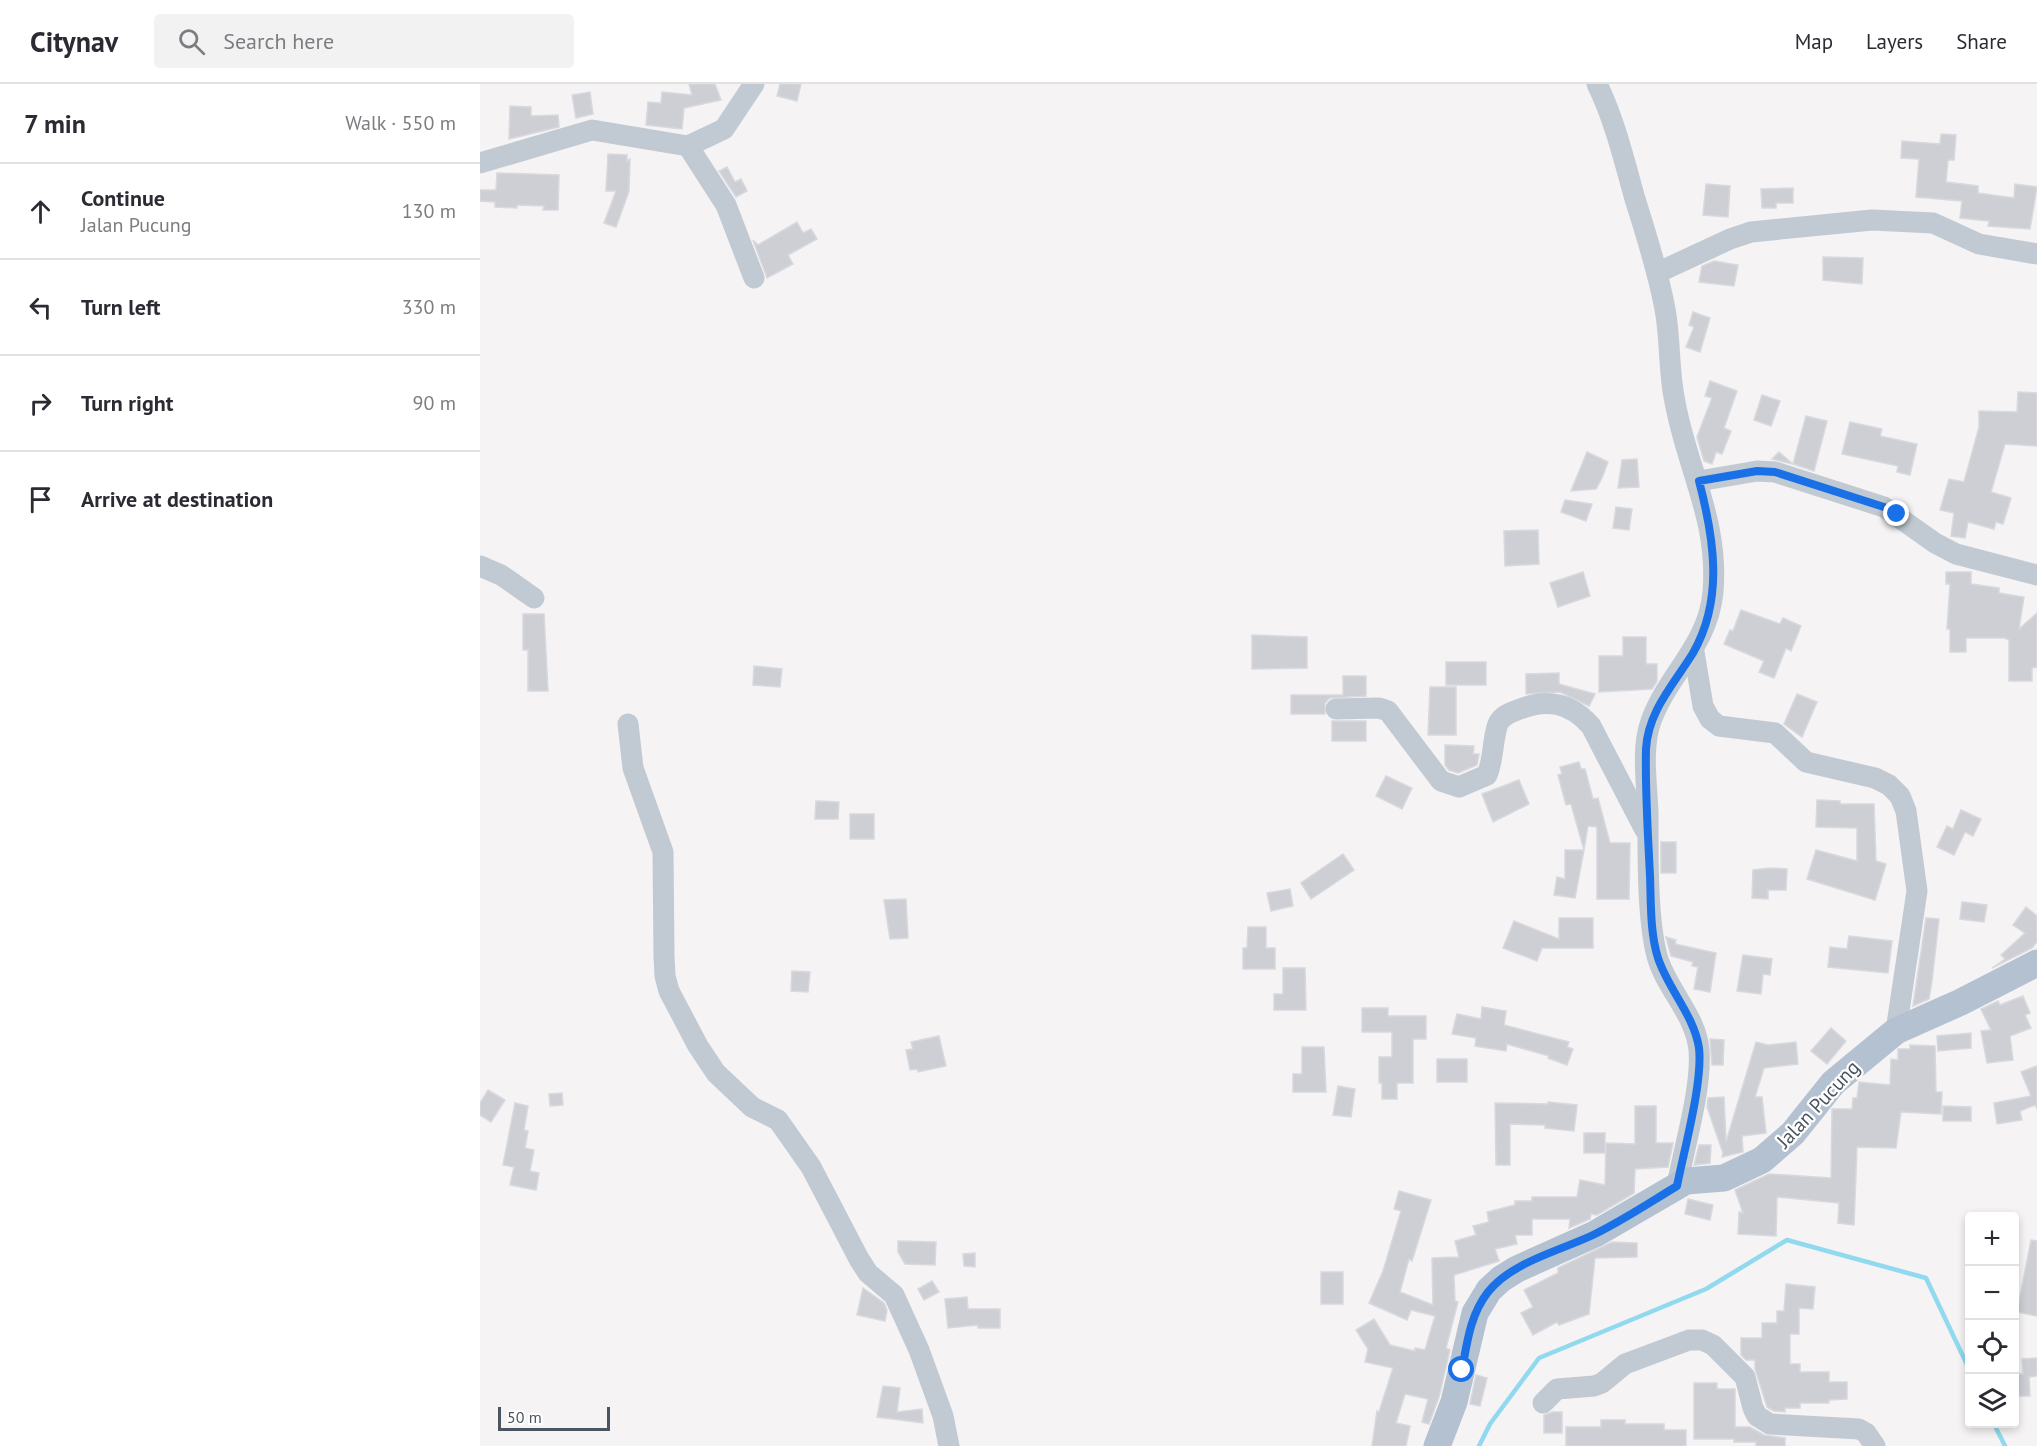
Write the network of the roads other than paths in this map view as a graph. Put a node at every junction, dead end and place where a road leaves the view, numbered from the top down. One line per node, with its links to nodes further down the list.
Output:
1 (754, 84): 3 (street)
2 (1597, 84): 6 (street)
3 (688, 146): 4 (street); 7 (street)
4 (480, 163)
5 (2037, 254): 6 (street)
6 (1657, 273): 8 (street)
7 (754, 278)
8 (1699, 481): 10 (street); 12 (street)
9 (480, 566): 11 (street)
10 (2037, 575)
11 (534, 598)
12 (1694, 652): 15 (street); 17 (street)
13 (1336, 709): 15 (street)
14 (628, 724): 20 (street)
15 (1648, 836): 18 (street)
16 (2037, 963): 17 (main road, Jalan Pucung)
17 (1896, 1031): 18 (main road, Jalan Pucung)
18 (1677, 1186): 21 (main road, Jalan Pucung)
19 (1543, 1403): 22 (street)
20 (949, 1446)
21 (1437, 1446)
22 (1875, 1446)

